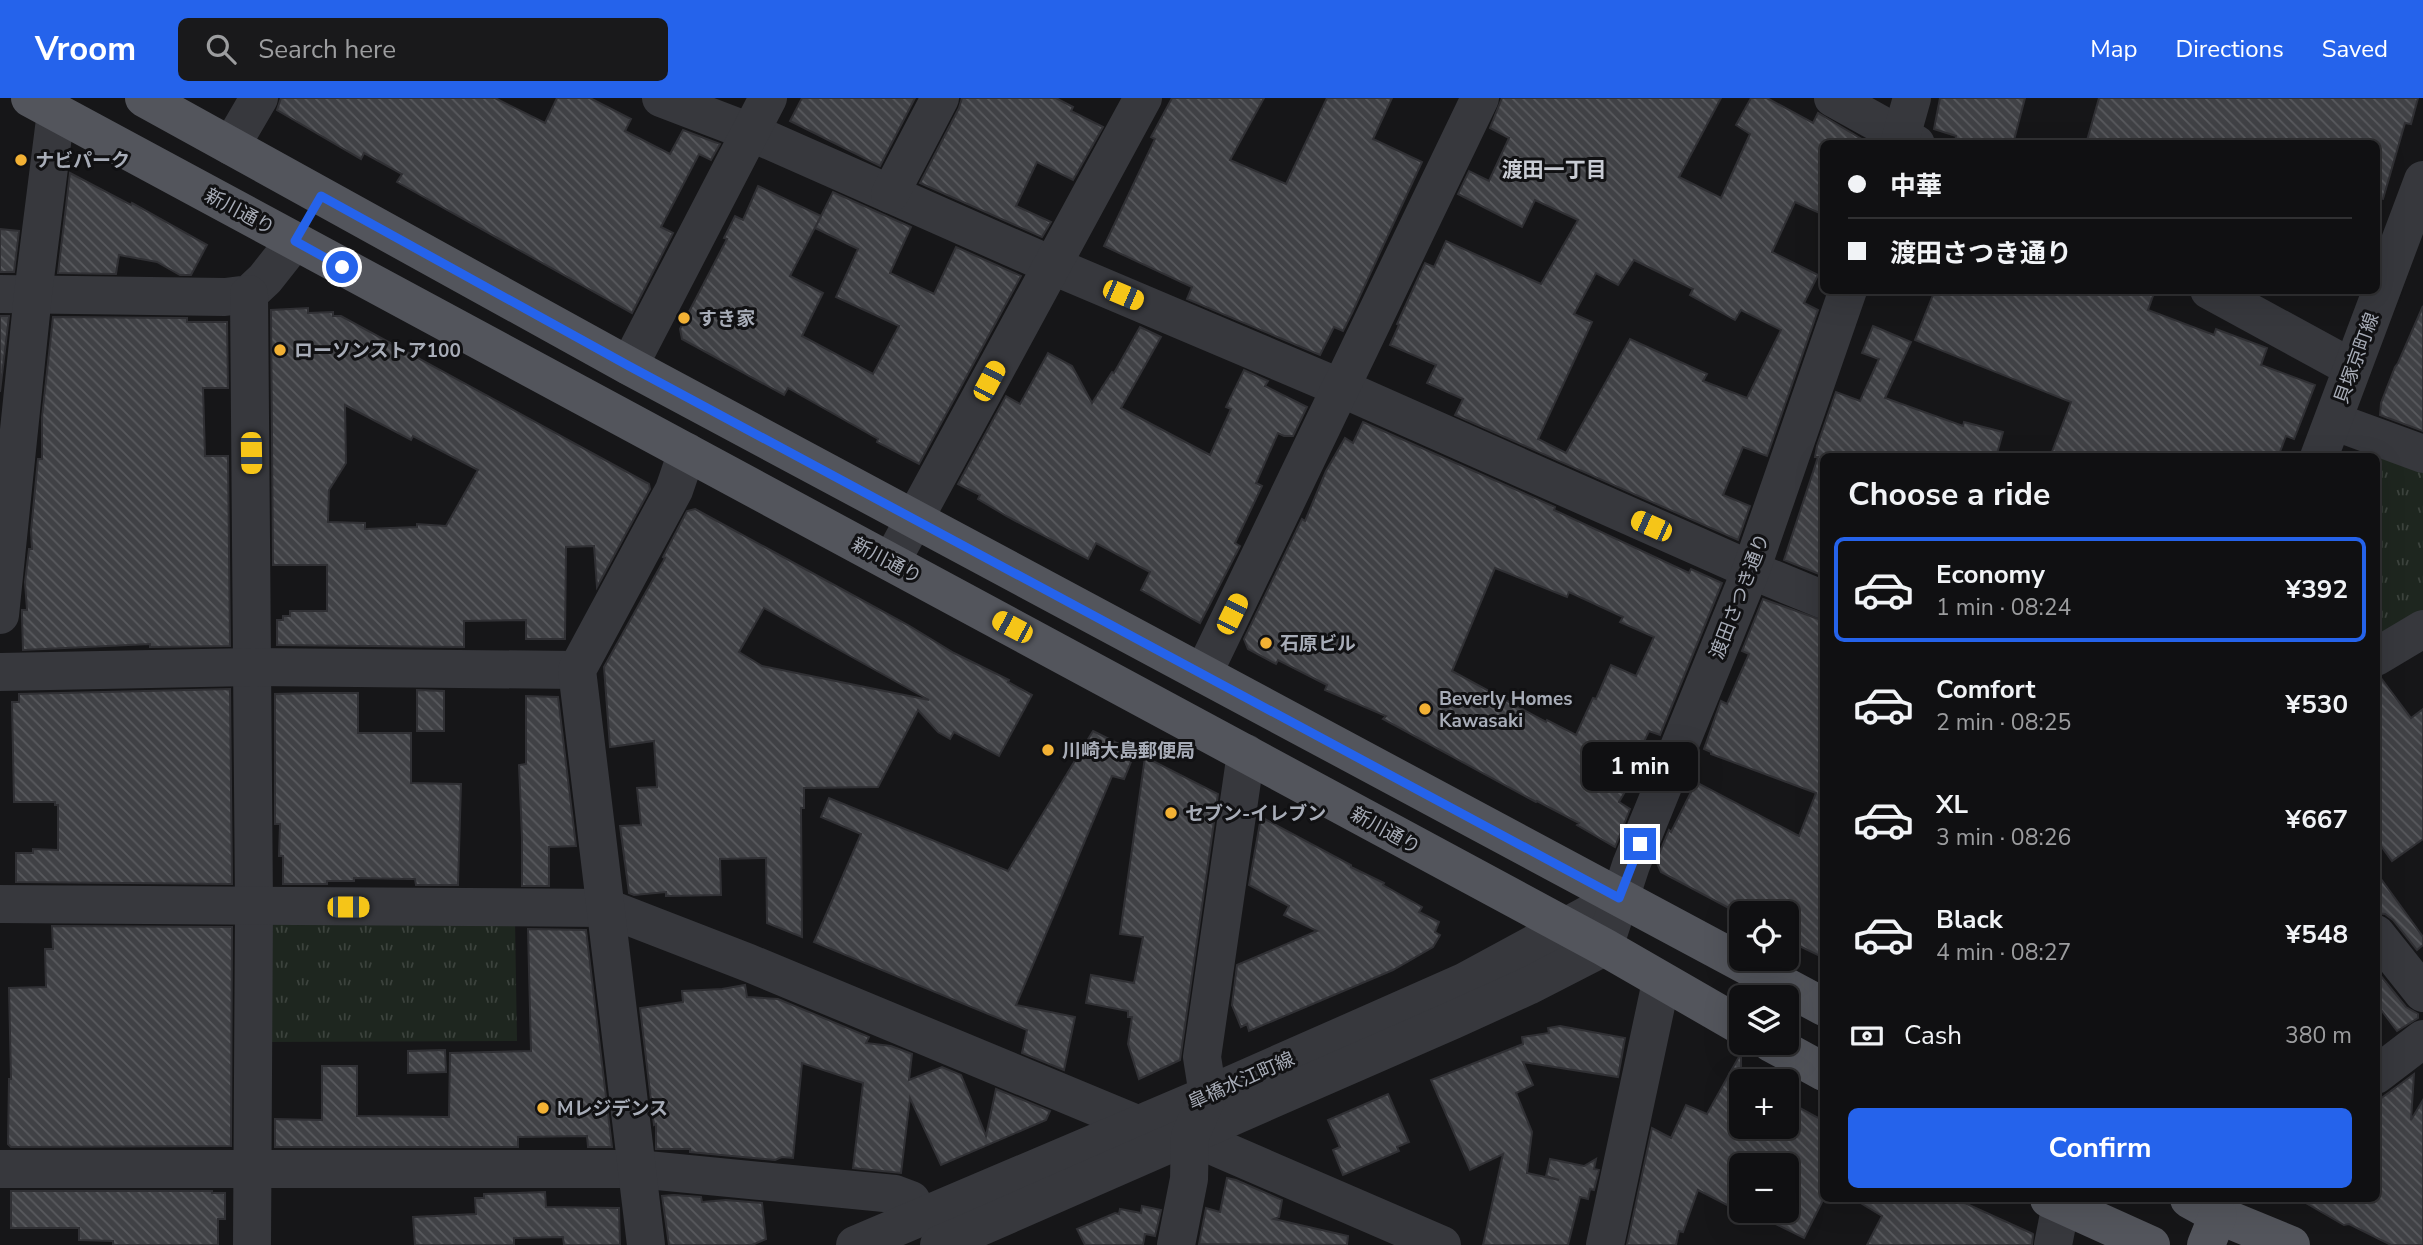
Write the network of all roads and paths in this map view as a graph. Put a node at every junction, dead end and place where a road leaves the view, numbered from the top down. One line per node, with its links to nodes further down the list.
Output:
1 (144, 98): 14 (main road)
2 (259, 98): 14 (street)
3 (661, 98): 11 (street)
4 (768, 98): 11 (street)
5 (940, 98): 16 (street)
6 (1143, 98): 19 (street)
7 (1479, 98): 28 (street)
8 (1833, 98): 12 (street)
9 (1912, 98): 13 (street)
10 (43, 105): 18 (main road, 新川通り); 20 (street)
11 (750, 132): 16 (street); 26 (street)
12 (1903, 140)
13 (1905, 140)
14 (232, 146): 17 (main road)
15 (2423, 180): 25 (street, 貝塚京町線)
16 (890, 194): 19 (street)
17 (321, 196): 18 (main road); 26 (main road)
18 (295, 241): 21 (street); 29 (main road, 新川通り)
19 (1051, 265): 28 (street); 35 (street)
20 (17, 294): 21 (street); 39 (street)
21 (249, 294): 42 (street)
22 (1847, 294): 37 (street, 渡田さつき通り)
23 (2215, 294): 27 (street)
24 (2380, 294): 27 (street, 貝塚京町線)
25 (2380, 294)
26 (629, 366): 29 (main road); 30 (main road)
27 (2352, 368): 31 (street, 貝塚京町線)
28 (1341, 388): 37 (street); 45 (street)
29 (604, 407): 32 (main road, 新川通り)
30 (709, 409): 32 (main road); 35 (main road)
31 (2333, 421): 33 (street, 貝塚京町線); 34 (street)
32 (687, 452): 36 (main road, 新川通り); 43 (street)
33 (2321, 453)
34 (2423, 454)
35 (914, 519): 36 (street); 45 (main road)
36 (891, 562): 47 (main road, 新川通り)
37 (1751, 570): 38 (street); 49 (street, 渡田さつき通り)
38 (1820, 598)
39 (0, 615)
40 (2419, 638): 41 (street)
41 (2380, 655)
42 (252, 667): 43 (street); 44 (street); 51 (street)
43 (577, 670): 52 (street)
44 (0, 672)
45 (1203, 674): 46 (main road); 47 (main road)
46 (1270, 710): 48 (main road); 49 (main road)
47 (1182, 719): 48 (main road, 新川通り)
48 (1245, 753): 53 (main road, 新川通り); 64 (street)
49 (1619, 898): 53 (street, 皐橋水江町線); 55 (street, 渡田さつき通り); 58 (main road)
50 (0, 904): 51 (street)
51 (254, 907): 52 (street); 68 (street)
52 (607, 908): 65 (street); 69 (street)
53 (1565, 928): 55 (main road, 新川通り); 64 (street, 皐橋水江町線)
54 (2380, 939): 57 (street)
55 (1604, 947): 56 (main road, 新川通り); 66 (street, 皐橋水江町線)
56 (1661, 982): 59 (main road, 新川通り); 79 (street)
57 (2423, 993)
58 (1820, 1005)
59 (1729, 1019)
60 (2423, 1039): 63 (street)
61 (1793, 1055): 62 (main road)
62 (1820, 1070)
63 (2380, 1072)
64 (1208, 1095): 65 (street, 皐橋水江町線); 66 (street)
65 (1137, 1124): 66 (street); 73 (street, 皐橋水江町線)
66 (1190, 1136): 73 (street, 皐橋水江町線); 77 (street); 78 (street)
67 (0, 1169): 68 (street)
68 (252, 1169): 69 (street); 74 (street)
69 (637, 1169): 73 (street); 75 (street)
70 (2057, 1202): 80 (street)
71 (2059, 1202): 81 (main road)
72 (2209, 1214): 82 (main road)
73 (930, 1231): 76 (street, 皐橋水江町線)
74 (252, 1245)
75 (646, 1245)
76 (855, 1245)
77 (1176, 1245)
78 (1442, 1245)
79 (1605, 1245)
80 (2053, 1245)
81 (2151, 1245)
82 (2291, 1245)

